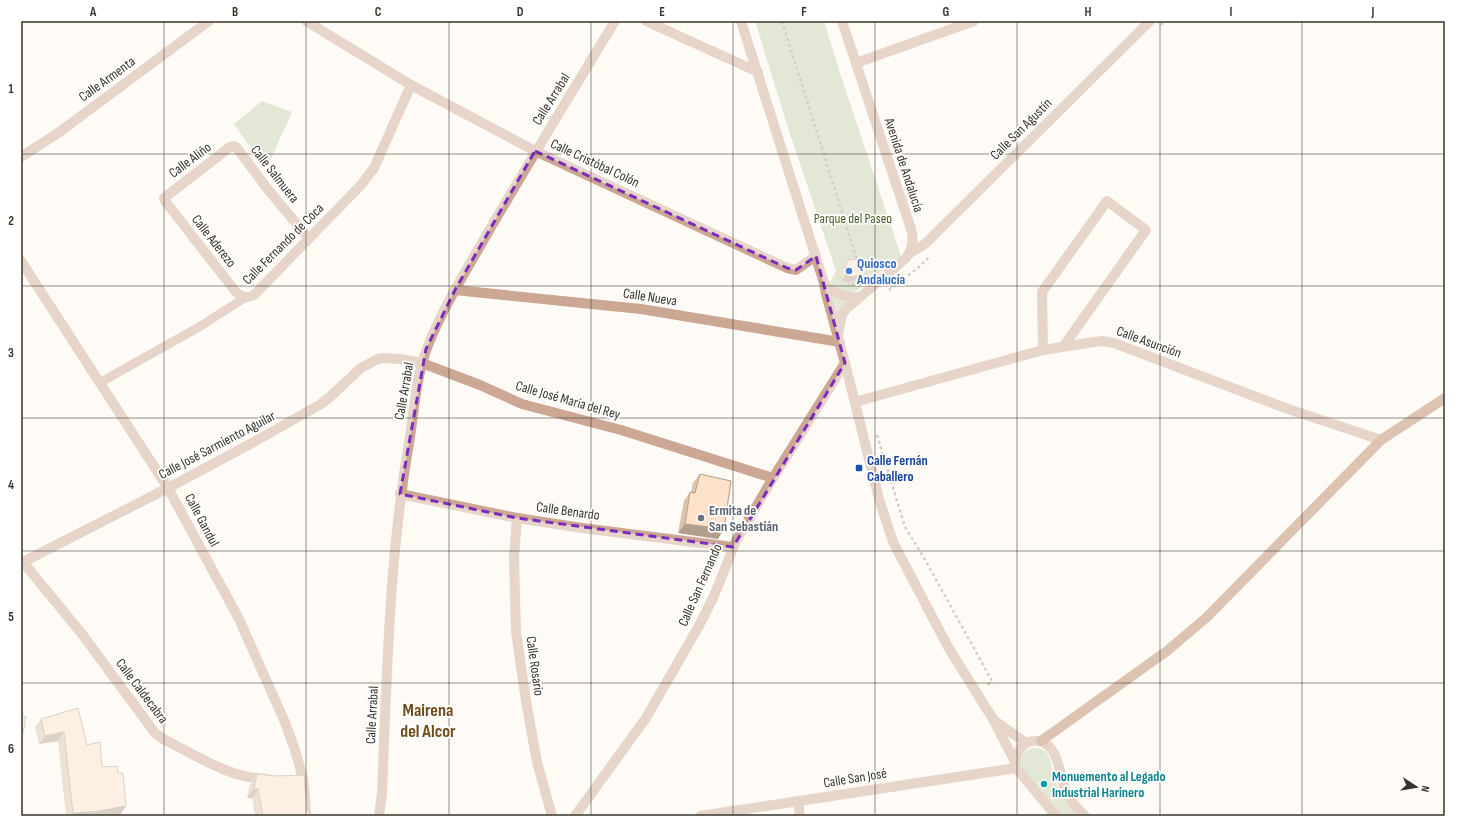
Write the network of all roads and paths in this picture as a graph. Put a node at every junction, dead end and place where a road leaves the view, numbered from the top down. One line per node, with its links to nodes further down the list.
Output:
1 (209, 21): 16 (street, Calle Armenta)
2 (306, 21): 13 (street, Calle Cristóbal Colón)
3 (615, 21): 15 (street, Calle Arrabal)
4 (646, 21): 12 (street)
5 (741, 21): 12 (street)
6 (782, 21): 27 (path)
7 (842, 21): 11 (street, Avenida de Andalucía)
8 (974, 21): 11 (street)
9 (1165, 21): 10 (path)
10 (1154, 25): 19 (street, Calle San Agustín)
11 (856, 63): 19 (street, Avenida de Andalucía)
12 (758, 72): 21 (street)
13 (411, 84): 15 (street, Calle Cristóbal Colón); 18 (street, Calle Fernando de Coca)
14 (234, 146): 17 (street, Calle Aliño); 18 (street, Calle Salmuera)
15 (535, 151): 21 (street, Calle Cristóbal Colón); 24 (street, Calle Arrabal)
16 (21, 157)
17 (164, 198): 26 (street, Calle Aderezo)
18 (309, 239): 26 (street, Calle Fernando de Coca)
19 (910, 253): 27 (street)
20 (932, 254): 25 (path)
21 (816, 256): 23 (street)
22 (21, 261): 33 (street, Calle Gandul)
23 (824, 283): 27 (street); 28 (street)
24 (456, 290): 28 (street, Calle Nueva); 31 (street, Calle Arrabal)
25 (886, 292)
26 (246, 297): 33 (street, Calle Fernando de Coca)
27 (855, 297): 28 (street)
28 (839, 339): 32 (street)
29 (1063, 347): 30 (street, Calle Asunción); 30 (street); 37 (street, Calle Asunción)
30 (1043, 350): 35 (street, Calle Asunción)
31 (422, 363): 38 (street, Calle José María del Rey); 39 (street, Calle José Sarmiento Aguilar); 40 (street, Calle Arrabal)
32 (845, 363): 35 (street); 38 (street, Calle San Fernando)
33 (101, 382): 39 (street, Calle Gandul)
34 (1445, 398): 37 (main road)
35 (855, 402): 45 (street)
36 (875, 429): 44 (path)
37 (1381, 440): 46 (main road)
38 (773, 478): 42 (street, Calle San Fernando)
39 (168, 488): 43 (street, Calle José Sarmiento Aguilar); 51 (street, Calle Gandul)
40 (400, 494): 41 (street, Calle Benardo); 52 (street, Calle Arrabal)
41 (517, 518): 42 (street, Calle Benardo); 53 (street, Calle Rosario)
42 (734, 546): 54 (street, Calle San Fernando)
43 (22, 562): 49 (street, Calle Caldecabra)
44 (984, 688)
45 (993, 719): 47 (street); 48 (street)
46 (1041, 741): 47 (street); 58 (street)
47 (1026, 743): 48 (street)
48 (1015, 765): 50 (street, Calle San José); 57 (street)
49 (280, 778)
50 (798, 801): 55 (street, Calle San José); 56 (street)
51 (306, 816)
52 (379, 816)
53 (552, 816)
54 (575, 816)
55 (700, 816)
56 (800, 816)
57 (1056, 816)
58 (1085, 816)

